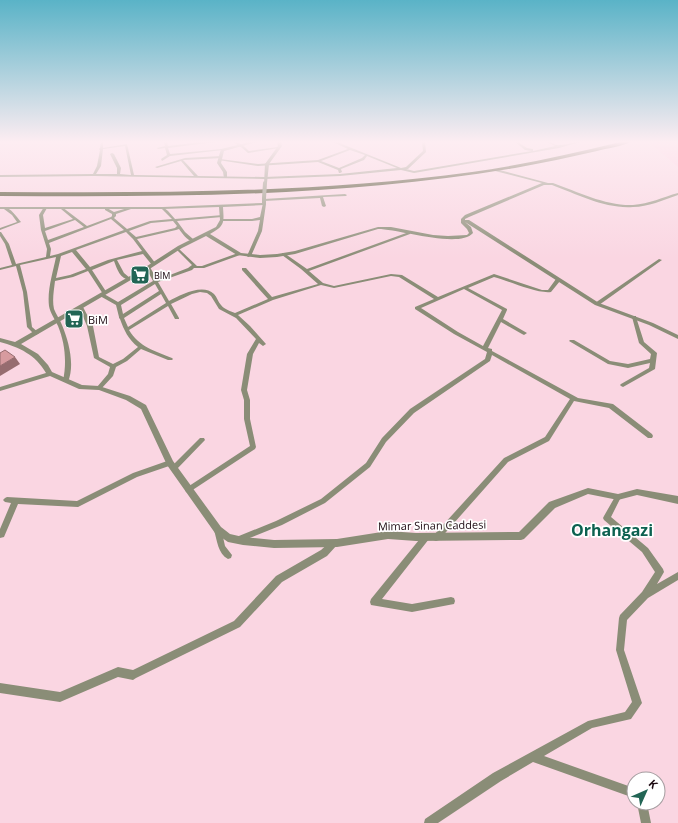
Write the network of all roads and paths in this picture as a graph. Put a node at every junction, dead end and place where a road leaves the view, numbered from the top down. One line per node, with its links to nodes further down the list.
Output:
1 (265, 180): 11 (street, bridge)
2 (368, 180): 6 (highway)
3 (411, 180): 7 (highway)
4 (538, 180): 5 (street)
5 (547, 183): 8 (street); 31 (street)
6 (0, 189)
7 (0, 194)
8 (678, 194)
9 (345, 195): 10 (street)
10 (320, 196): 11 (street); 13 (street)
11 (264, 200): 12 (street); 29 (street)
12 (221, 206): 21 (street); 28 (street)
13 (324, 206)
14 (2, 208): 15 (street); 25 (street)
15 (24, 208): 16 (street); 25 (street)
16 (45, 208): 17 (street); 35 (street)
17 (62, 208): 18 (street); 23 (street)
18 (77, 208): 22 (street); 23 (street)
19 (130, 208): 20 (street); 22 (street); 24 (street)
20 (162, 208): 21 (street); 26 (street)
21 (179, 208): 26 (street)
22 (106, 209): 24 (street)
23 (71, 213): 30 (street)
24 (114, 213): 27 (street)
25 (13, 214): 34 (street)
26 (172, 217): 28 (street); 32 (street); 36 (street)
27 (112, 218): 33 (street); 36 (street)
28 (222, 218): 29 (street); 39 (street)
29 (262, 218): 49 (street)
30 (76, 219): 33 (street); 35 (street)
31 (463, 219): 38 (street); 63 (street)
32 (178, 227): 40 (street); 41 (street)
33 (87, 228): 42 (street)
34 (0, 229)
35 (43, 230): 42 (street)
36 (127, 230): 40 (street); 44 (street)
37 (0, 233): 54 (street)
38 (409, 233): 47 (street); 60 (street)
39 (207, 234): 41 (street); 46 (street)
40 (135, 238): 45 (street)
41 (192, 240): 43 (street)
42 (47, 242): 50 (street)
43 (178, 249): 53 (street); 55 (street)
44 (72, 250): 48 (street); 58 (street)
45 (144, 252): 51 (street); 53 (street)
46 (239, 254): 49 (street); 55 (street)
47 (283, 254): 49 (street); 60 (street)
48 (59, 255): 50 (street); 61 (street)
49 (249, 256)
50 (48, 257): 54 (street)
51 (115, 260): 58 (street); 62 (street)
52 (660, 260): 73 (street)
53 (154, 264): 56 (street)
54 (16, 265): 57 (street); 82 (street)
55 (194, 266): 64 (street)
56 (148, 268): 62 (street); 64 (street)
57 (0, 269)
58 (89, 269): 61 (street); 68 (street)
59 (244, 269): 69 (street)
60 (306, 271): 65 (street)
61 (54, 280): 80 (street)
62 (128, 280): 68 (street)
63 (558, 280): 66 (street); 73 (street)
64 (157, 281): 67 (street); 72 (street)
65 (321, 284): 69 (street); 70 (street)
66 (465, 288): 70 (street); 79 (street)
67 (162, 291): 71 (street); 77 (street)
68 (103, 294): 72 (street); 74 (street)
69 (271, 299): 75 (street)
70 (438, 299): 89 (street)
71 (170, 303): 75 (street); 78 (street); 81 (street)
72 (118, 304): 77 (street)
73 (597, 304): 76 (street)
74 (81, 307): 80 (street); 92 (street)
75 (234, 315): 102 (street)
76 (634, 317): 84 (street); 91 (street)
77 (122, 318): 81 (street)
78 (177, 318)
79 (500, 320): 83 (street); 89 (street)
80 (58, 321): 82 (street); 94 (street)
81 (126, 330): 88 (street)
82 (36, 333): 87 (street)
83 (524, 333)
84 (678, 337)
85 (0, 340): 87 (street)
86 (572, 341): 91 (street)
87 (17, 344): 93 (street)
88 (141, 347): 90 (street); 92 (street)
89 (487, 349): 98 (street); 111 (street)
90 (170, 359)
91 (653, 360): 95 (street)
92 (113, 366): 96 (street)
93 (50, 374): 94 (street, Mimar Sinan Caddesi); 97 (street)
94 (66, 381): 96 (street, Mimar Sinan Caddesi)
95 (623, 385)
96 (99, 388): 101 (street, Mimar Sinan Caddesi)
97 (0, 389)
98 (573, 398): 99 (street); 110 (street)
99 (650, 436)
100 (202, 440): 101 (street)
101 (172, 466): 102 (street, Mimar Sinan Caddesi); 105 (street)
102 (188, 490): 107 (street, Mimar Sinan Caddesi)
103 (618, 497): 106 (street, Mimar Sinan Caddesi); 110 (street, Mimar Sinan Caddesi); 115 (street)
104 (7, 500): 105 (street)
105 (16, 500): 108 (street)
106 (678, 500)
107 (218, 530): 111 (street, Mimar Sinan Caddesi); 113 (street)
108 (1, 535)
109 (426, 538): 110 (street, Mimar Sinan Caddesi); 112 (street, Mimar Sinan Caddesi); 116 (street)
110 (436, 538)
111 (237, 540): 112 (street, Mimar Sinan Caddesi)
112 (334, 543): 117 (street)
113 (228, 555)
114 (678, 576): 115 (street)
115 (645, 594): 118 (street)
116 (451, 601)
117 (0, 688)
118 (533, 757): 119 (street); 121 (street)
119 (626, 790)
120 (644, 811): 122 (street)
121 (428, 823)
122 (646, 823)

